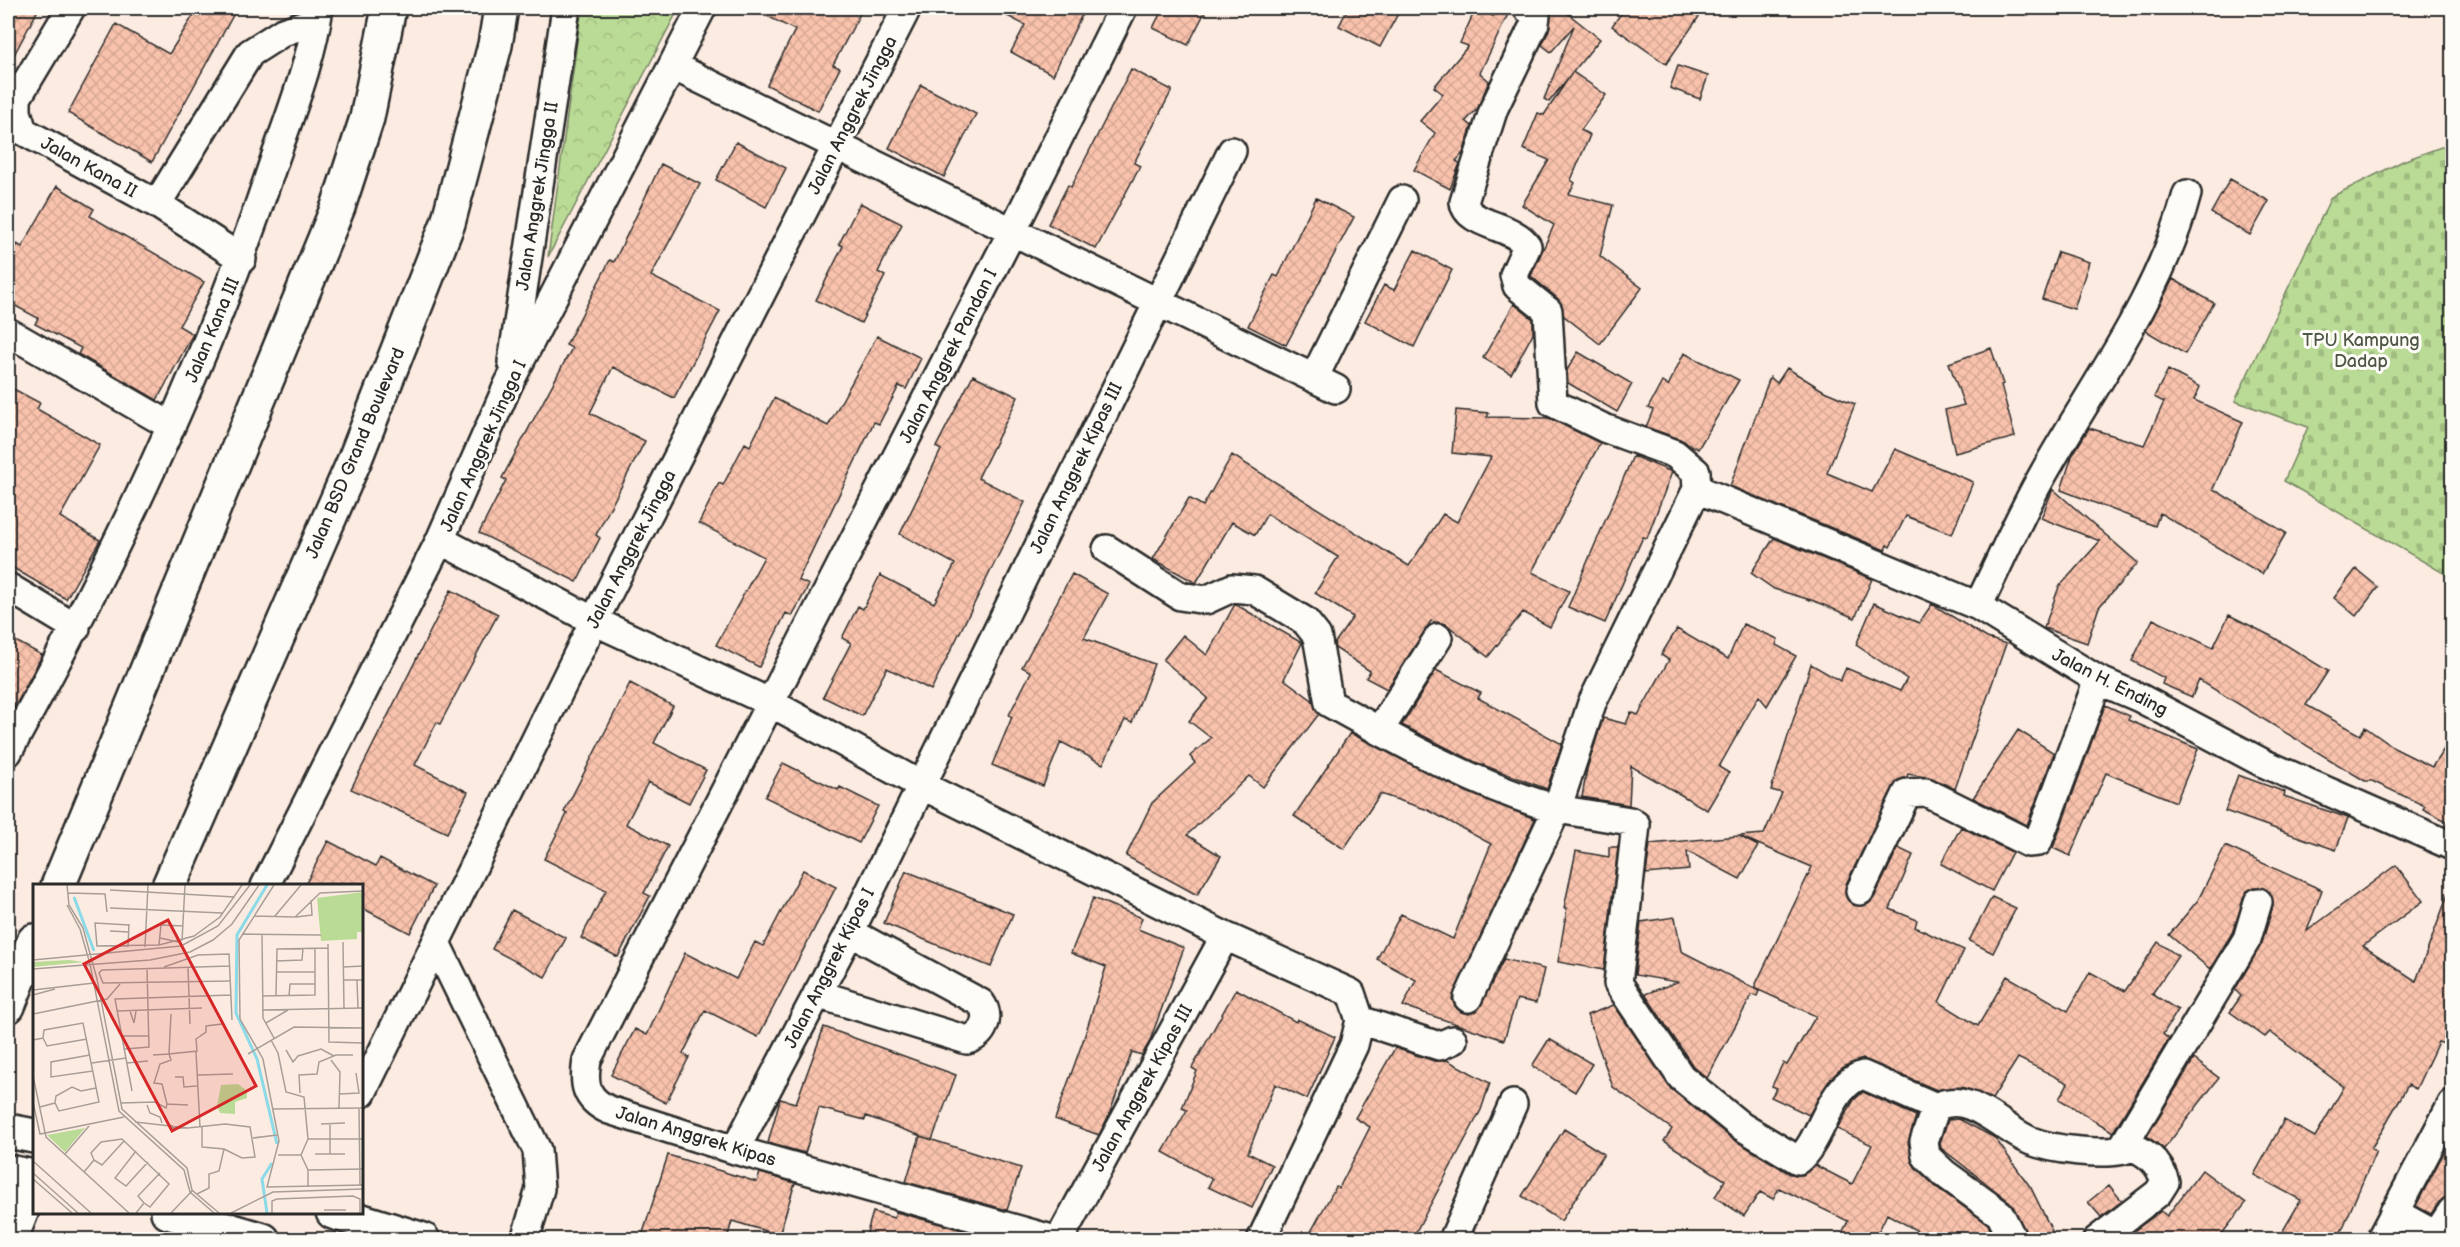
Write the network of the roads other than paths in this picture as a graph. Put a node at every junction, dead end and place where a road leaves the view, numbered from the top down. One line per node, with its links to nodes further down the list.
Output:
1 (71, 8): 15 (street, Jalan Kana II)
2 (389, 8): 37 (main road)
3 (501, 8): 38 (main road, Jalan BSD Grand Boulevard)
4 (566, 8): 20 (street, Jalan Anggrek Jingga II)
5 (702, 8): 10 (street, Jalan Anggrek Jingga I)
6 (907, 8): 11 (street, Jalan Anggrek Jingga)
7 (1122, 8): 16 (street, Jalan Anggrek Pandan I)
8 (1527, 8): 22 (street)
9 (318, 14): 15 (street, Jalan Kana III); 17 (street, Jalan Kana III)
10 (673, 66): 11 (street); 20 (street, Jalan Anggrek Jingga I)
11 (836, 146): 16 (street); 27 (street, Jalan Anggrek Jingga)
12 (1232, 151): 18 (street, Jalan Anggrek Kipas III)
13 (2187, 194): 26 (street)
14 (1402, 200): 18 (street)
15 (157, 204): 17 (street, Jalan Kana II)
16 (1013, 230): 18 (street); 31 (street, Jalan Anggrek Pandan I)
17 (242, 259): 21 (street, Jalan Kana III)
18 (1157, 300): 34 (street, Jalan Anggrek Kipas III)
19 (8, 332): 21 (street)
20 (508, 385): 23 (street, Jalan Anggrek Jingga I)
21 (171, 426): 28 (street, Jalan Kana III)
22 (1697, 489): 26 (street, Jalan H. Ending); 35 (street)
23 (440, 540): 27 (street); 39 (street, Jalan Anggrek Jingga I)
24 (1107, 549): 32 (street)
25 (8, 587): 28 (street)
26 (1978, 606): 30 (street, Jalan H. Ending)
27 (594, 621): 31 (street); 44 (street, Jalan Anggrek Jingga)
28 (76, 628): 33 (street, Jalan Kana III)
29 (1438, 638): 32 (street)
30 (2098, 680): 36 (street, Jalan H. Ending); 40 (street)
31 (771, 703): 34 (street); 58 (street, Jalan Anggrek Kipas)
32 (1379, 731): 35 (street)
33 (8, 752)
34 (921, 785): 42 (street, Jalan Anggrek Kipas I); 43 (street)
35 (1557, 809): 47 (street); 54 (street)
36 (2452, 846)
37 (58, 884)
38 (169, 884)
39 (266, 884)
40 (1860, 891)
41 (2258, 902): 57 (street)
42 (850, 932): 46 (street, Jalan Anggrek Kipas I); 46 (street)
43 (1225, 936): 49 (street); 70 (street, Jalan Anggrek Kipas III)
44 (435, 943): 51 (street, Jalan Anggrek Jingga); 69 (street)
45 (33, 944): 48 (main road)
46 (817, 994): 58 (street, Jalan Anggrek Kipas I)
47 (1468, 998)
48 (8, 1006)
49 (1357, 1032): 50 (street); 71 (street)
50 (1453, 1040)
51 (363, 1091)
52 (1513, 1104): 72 (street)
53 (2452, 1104): 63 (street)
54 (1936, 1107): 57 (street); 73 (street)
55 (8, 1131): 56 (main road)
56 (33, 1136)
57 (2125, 1143): 74 (street)
58 (735, 1150): 70 (street, Jalan Anggrek Kipas)
59 (8, 1172): 60 (main road)
60 (33, 1179)
61 (33, 1182): 66 (main road)
62 (2452, 1211): 63 (street)
63 (2394, 1212): 75 (street)
64 (175, 1214): 67 (main road)
65 (340, 1214): 68 (main road)
66 (10, 1239)
67 (263, 1239)
68 (423, 1239)
69 (525, 1239)
70 (1057, 1239)
71 (1261, 1239)
72 (1453, 1239)
73 (2013, 1239)
74 (2097, 1239)
75 (2380, 1239)

